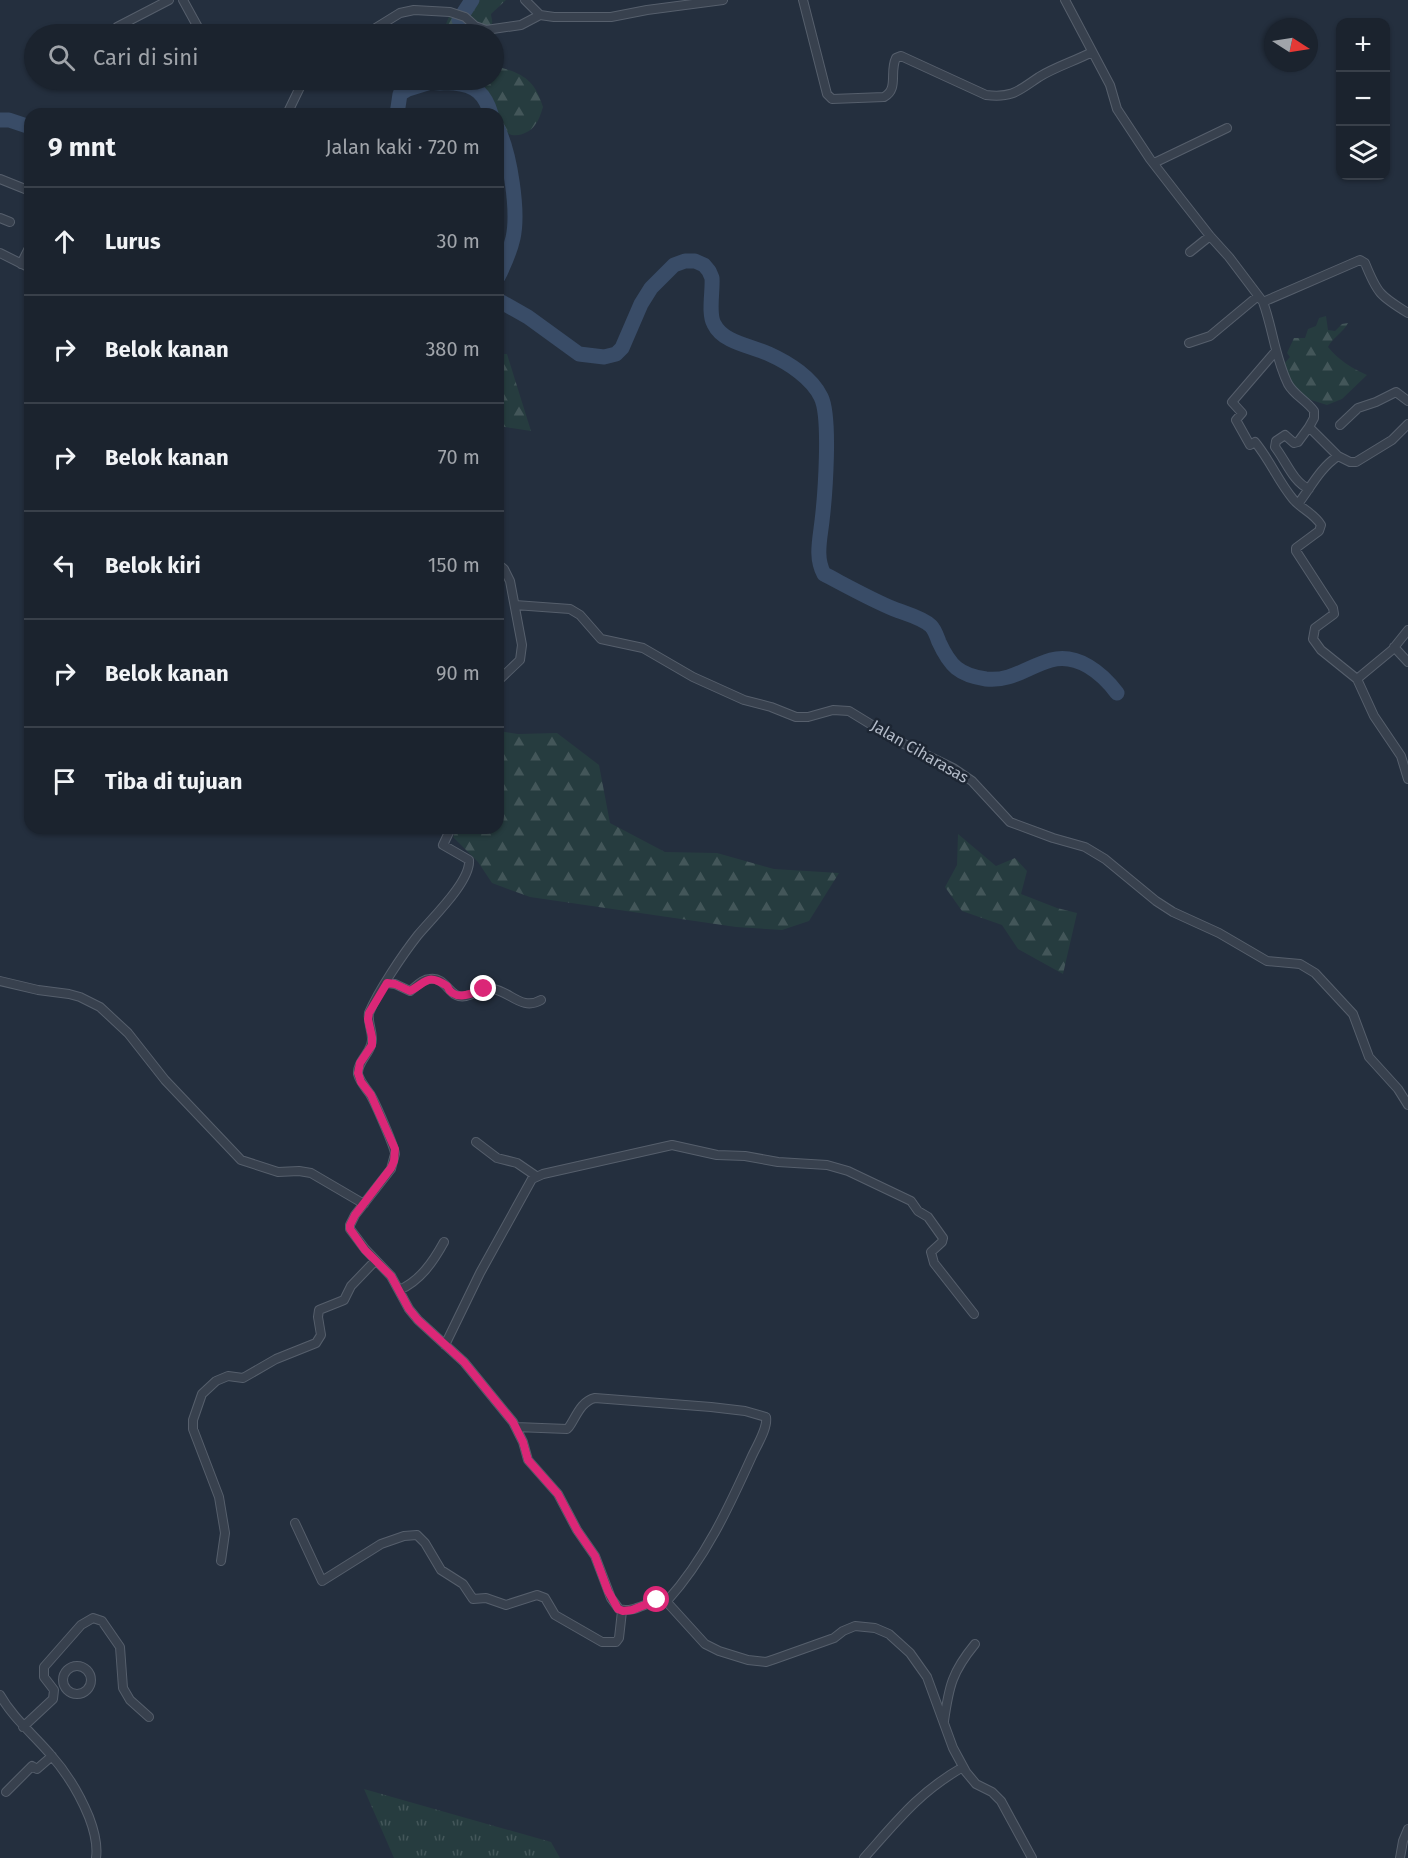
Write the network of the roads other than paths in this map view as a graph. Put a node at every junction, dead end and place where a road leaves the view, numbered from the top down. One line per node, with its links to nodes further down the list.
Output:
1 (170, 0): 8 (street)
2 (183, 0): 9 (street)
3 (525, 0): 7 (street)
4 (723, 0): 7 (street)
5 (803, 0): 13 (street)
6 (1065, 0): 13 (street)
7 (540, 15): 12 (street)
8 (123, 24)
9 (196, 24)
10 (381, 24): 11 (street)
11 (473, 24)
12 (504, 28)
13 (1092, 52): 17 (street)
14 (299, 90): 15 (street)
15 (290, 108)
16 (1227, 128): 17 (street)
17 (1154, 163): 22 (street)
18 (0, 179): 19 (street)
19 (24, 189)
20 (0, 218): 21 (street)
21 (10, 222)
22 (1210, 236): 23 (street); 28 (street)
23 (1190, 252)
24 (0, 253): 26 (street)
25 (24, 258): 26 (street)
26 (21, 264): 27 (street)
27 (24, 265)
28 (1260, 299): 29 (street); 30 (street); 31 (street)
29 (1408, 313)
30 (1189, 343)
31 (1275, 352): 35 (street); 38 (street)
32 (1408, 400): 34 (street)
33 (1408, 424): 36 (street)
34 (1340, 425)
35 (1309, 427): 36 (street); 37 (street)
36 (1338, 456): 37 (street)
37 (1309, 489): 38 (street)
38 (1298, 504): 45 (street)
39 (504, 571): 40 (street)
40 (515, 604): 44 (street); 51 (street, Jalan Ciharasas)
41 (1408, 630): 42 (street)
42 (1394, 647): 43 (street); 45 (street)
43 (1408, 662)
44 (504, 675)
45 (1357, 679): 46 (street)
46 (1408, 779)
47 (448, 834): 49 (street)
48 (0, 981): 54 (street)
49 (387, 983): 50 (street); 54 (street)
50 (541, 1000)
51 (1408, 1105)
52 (476, 1142): 53 (street)
53 (536, 1176): 58 (street); 59 (street)
54 (364, 1204): 56 (street)
55 (444, 1242): 57 (street)
56 (375, 1260): 57 (street); 62 (street)
57 (399, 1290): 59 (street)
58 (974, 1314)
59 (445, 1345): 60 (street)
60 (516, 1426): 63 (street); 64 (street)
61 (295, 1523): 64 (street)
62 (221, 1561)
63 (667, 1601): 64 (street); 70 (street)
64 (622, 1611)
65 (975, 1644): 70 (street)
66 (64, 1687): 67 (street)
67 (54, 1694): 69 (street); 71 (street)
68 (0, 1695): 71 (street)
69 (149, 1717)
70 (944, 1724): 73 (street)
71 (23, 1727): 72 (street)
72 (52, 1756): 74 (street); 76 (street)
73 (963, 1767): 77 (street); 78 (street)
74 (6, 1792)
75 (1408, 1829): 79 (street)
76 (96, 1858)
77 (864, 1858)
78 (1032, 1858)
79 (1401, 1858)

